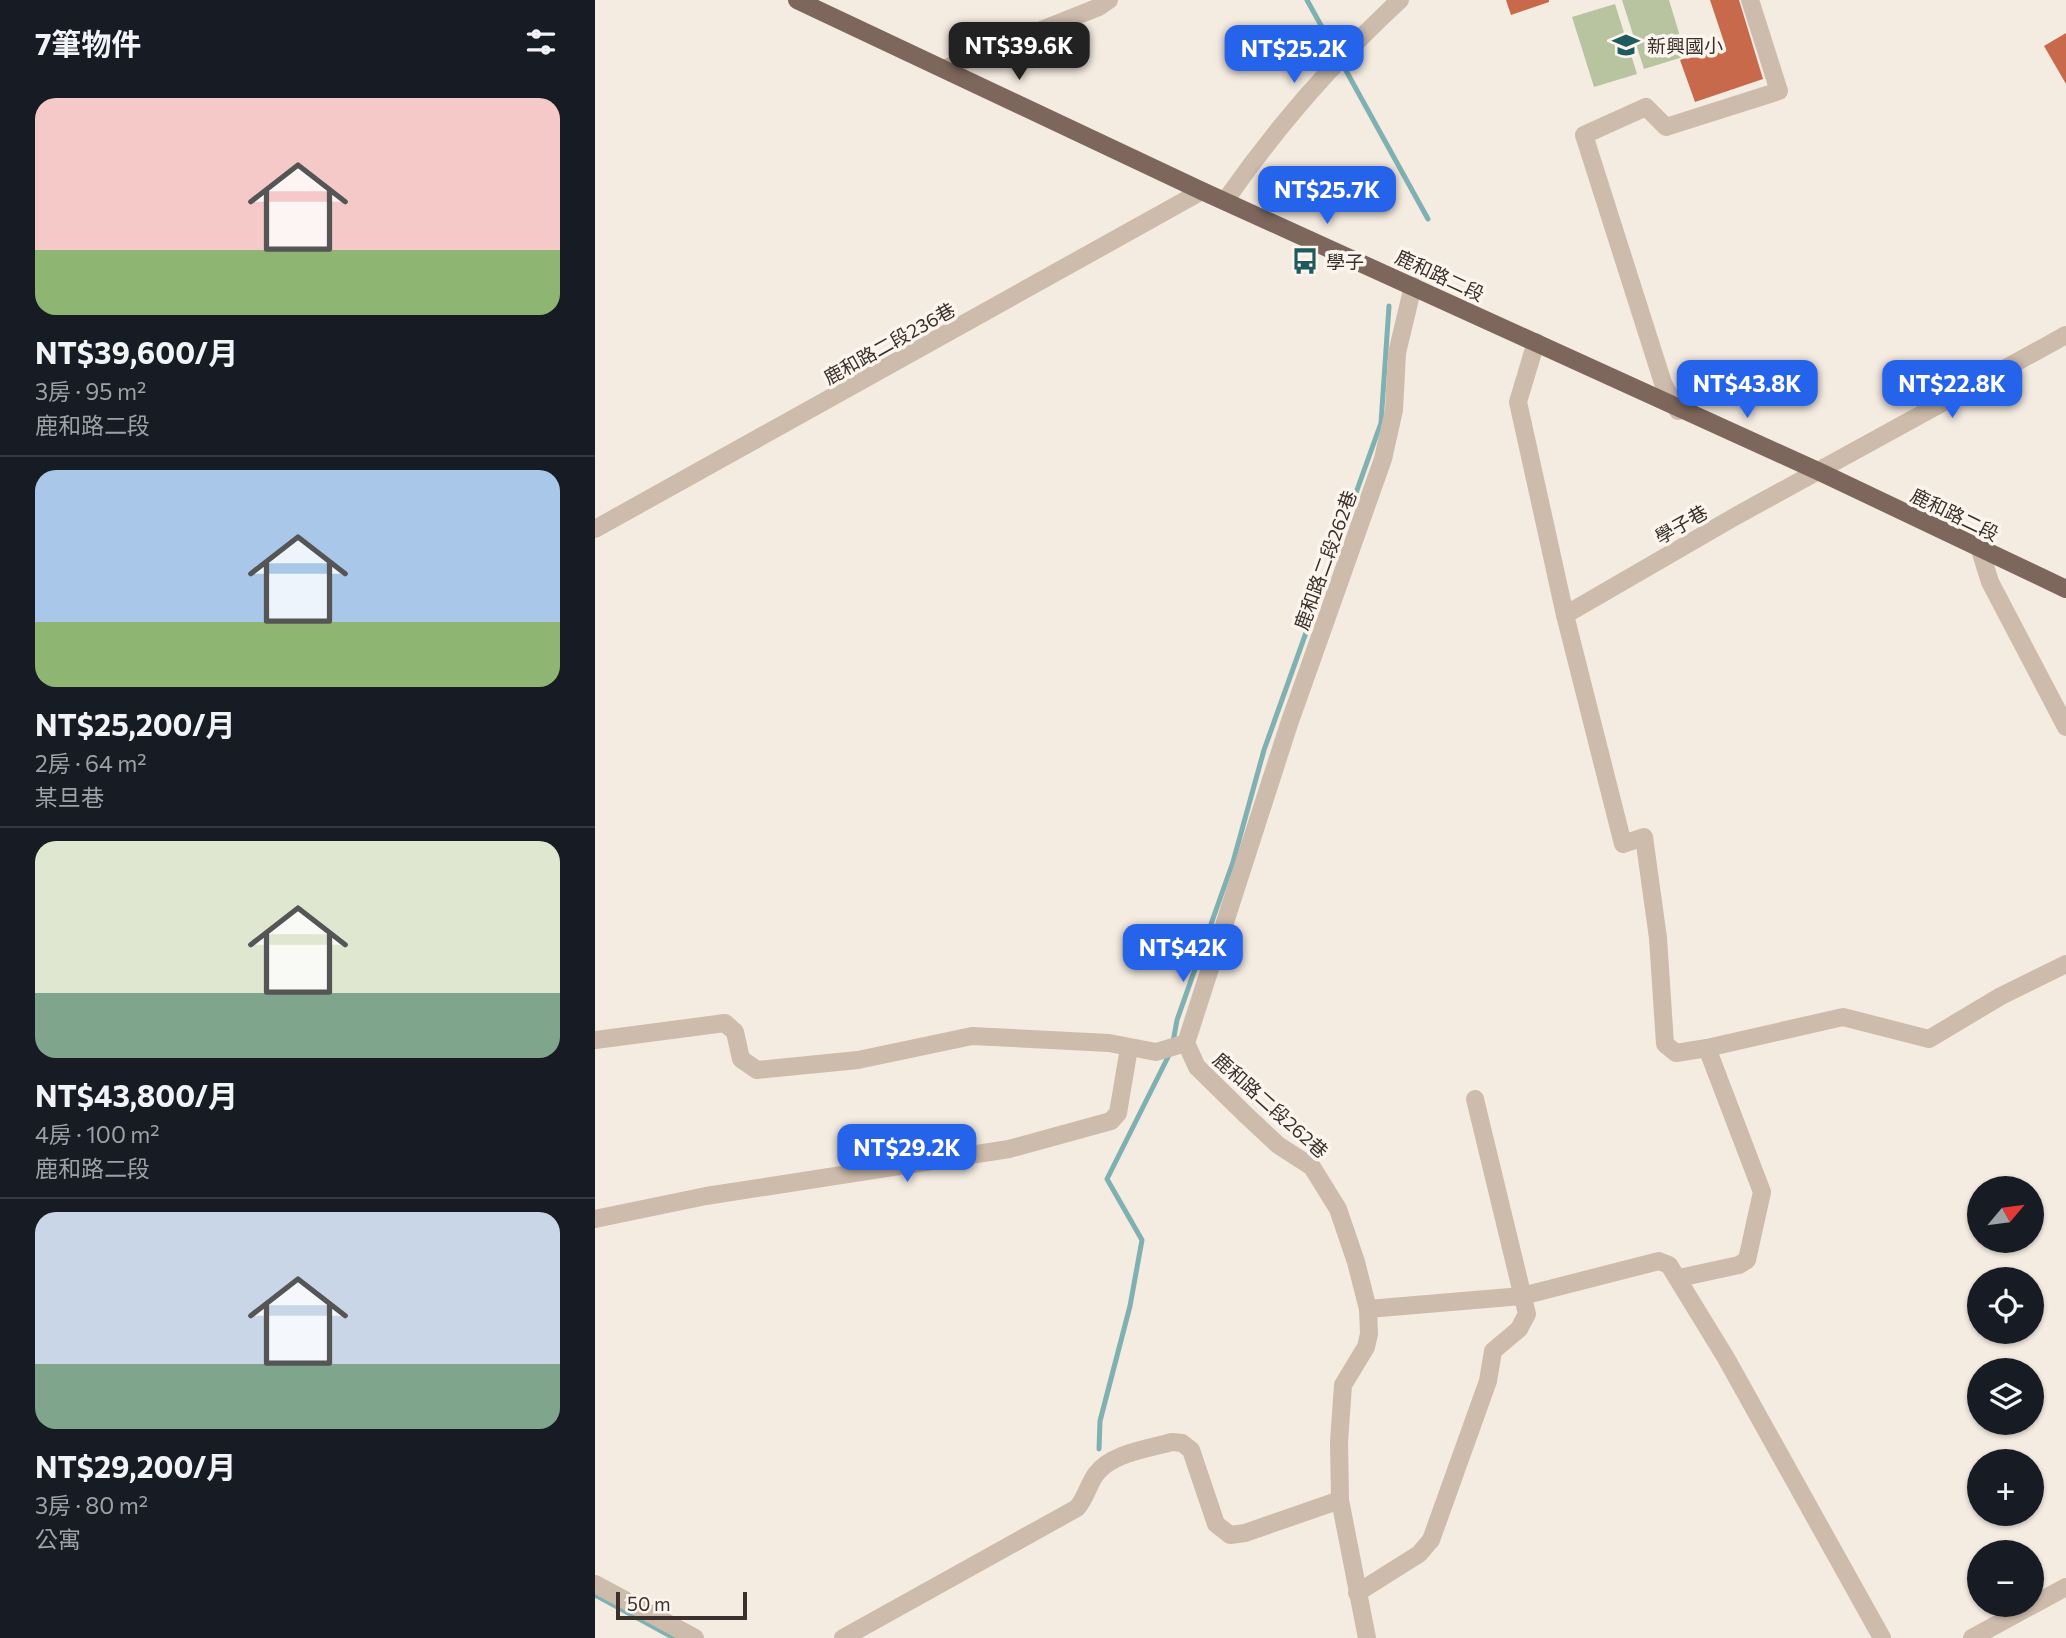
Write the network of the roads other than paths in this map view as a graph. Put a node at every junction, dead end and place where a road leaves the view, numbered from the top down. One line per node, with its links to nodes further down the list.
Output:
1 (797, 0): 5 (main road, 鹿和路二段)
2 (1109, 0): 5 (street)
3 (1400, 0): 7 (street)
4 (1750, 0): 11 (street)
5 (946, 68): 6 (main road, 鹿和路二段)
6 (1202, 191): 7 (main road, 鹿和路二段); 13 (street, 鹿和路二段236巷)
7 (1225, 201): 8 (main road, 鹿和路二段)
8 (1413, 286): 10 (main road, 鹿和路二段); 20 (street, 鹿和路二段262巷)
9 (2066, 335): 12 (street, 學子巷)
10 (1536, 342): 11 (main road, 鹿和路二段); 16 (street)
11 (1678, 411): 12 (main road, 鹿和路二段)
12 (1820, 472): 14 (main road, 鹿和路二段); 16 (street, 學子巷)
13 (595, 529)
14 (1980, 550): 15 (main road, 鹿和路二段); 17 (street)
15 (2066, 589)
16 (1565, 615): 22 (street)
17 (2066, 727)
18 (2066, 964): 22 (street)
19 (595, 1040): 21 (street)
20 (1186, 1043): 21 (street); 27 (street, 鹿和路二段262巷)
21 (1129, 1048): 24 (street)
22 (1707, 1048): 25 (street)
23 (1475, 1099): 26 (street)
24 (595, 1219)
25 (1679, 1278): 26 (street); 35 (street)
26 (1522, 1296): 27 (street); 31 (street)
27 (1367, 1309): 28 (street, 鹿和路二段262巷)
28 (1340, 1500): 31 (street, 鹿和路二段262巷); 33 (street)
29 (595, 1584): 32 (street)
30 (2066, 1587): 36 (street)
31 (1357, 1593): 34 (street, 鹿和路二段262巷)
32 (695, 1638)
33 (843, 1638)
34 (1367, 1638)
35 (1882, 1638)
36 (1972, 1638)

